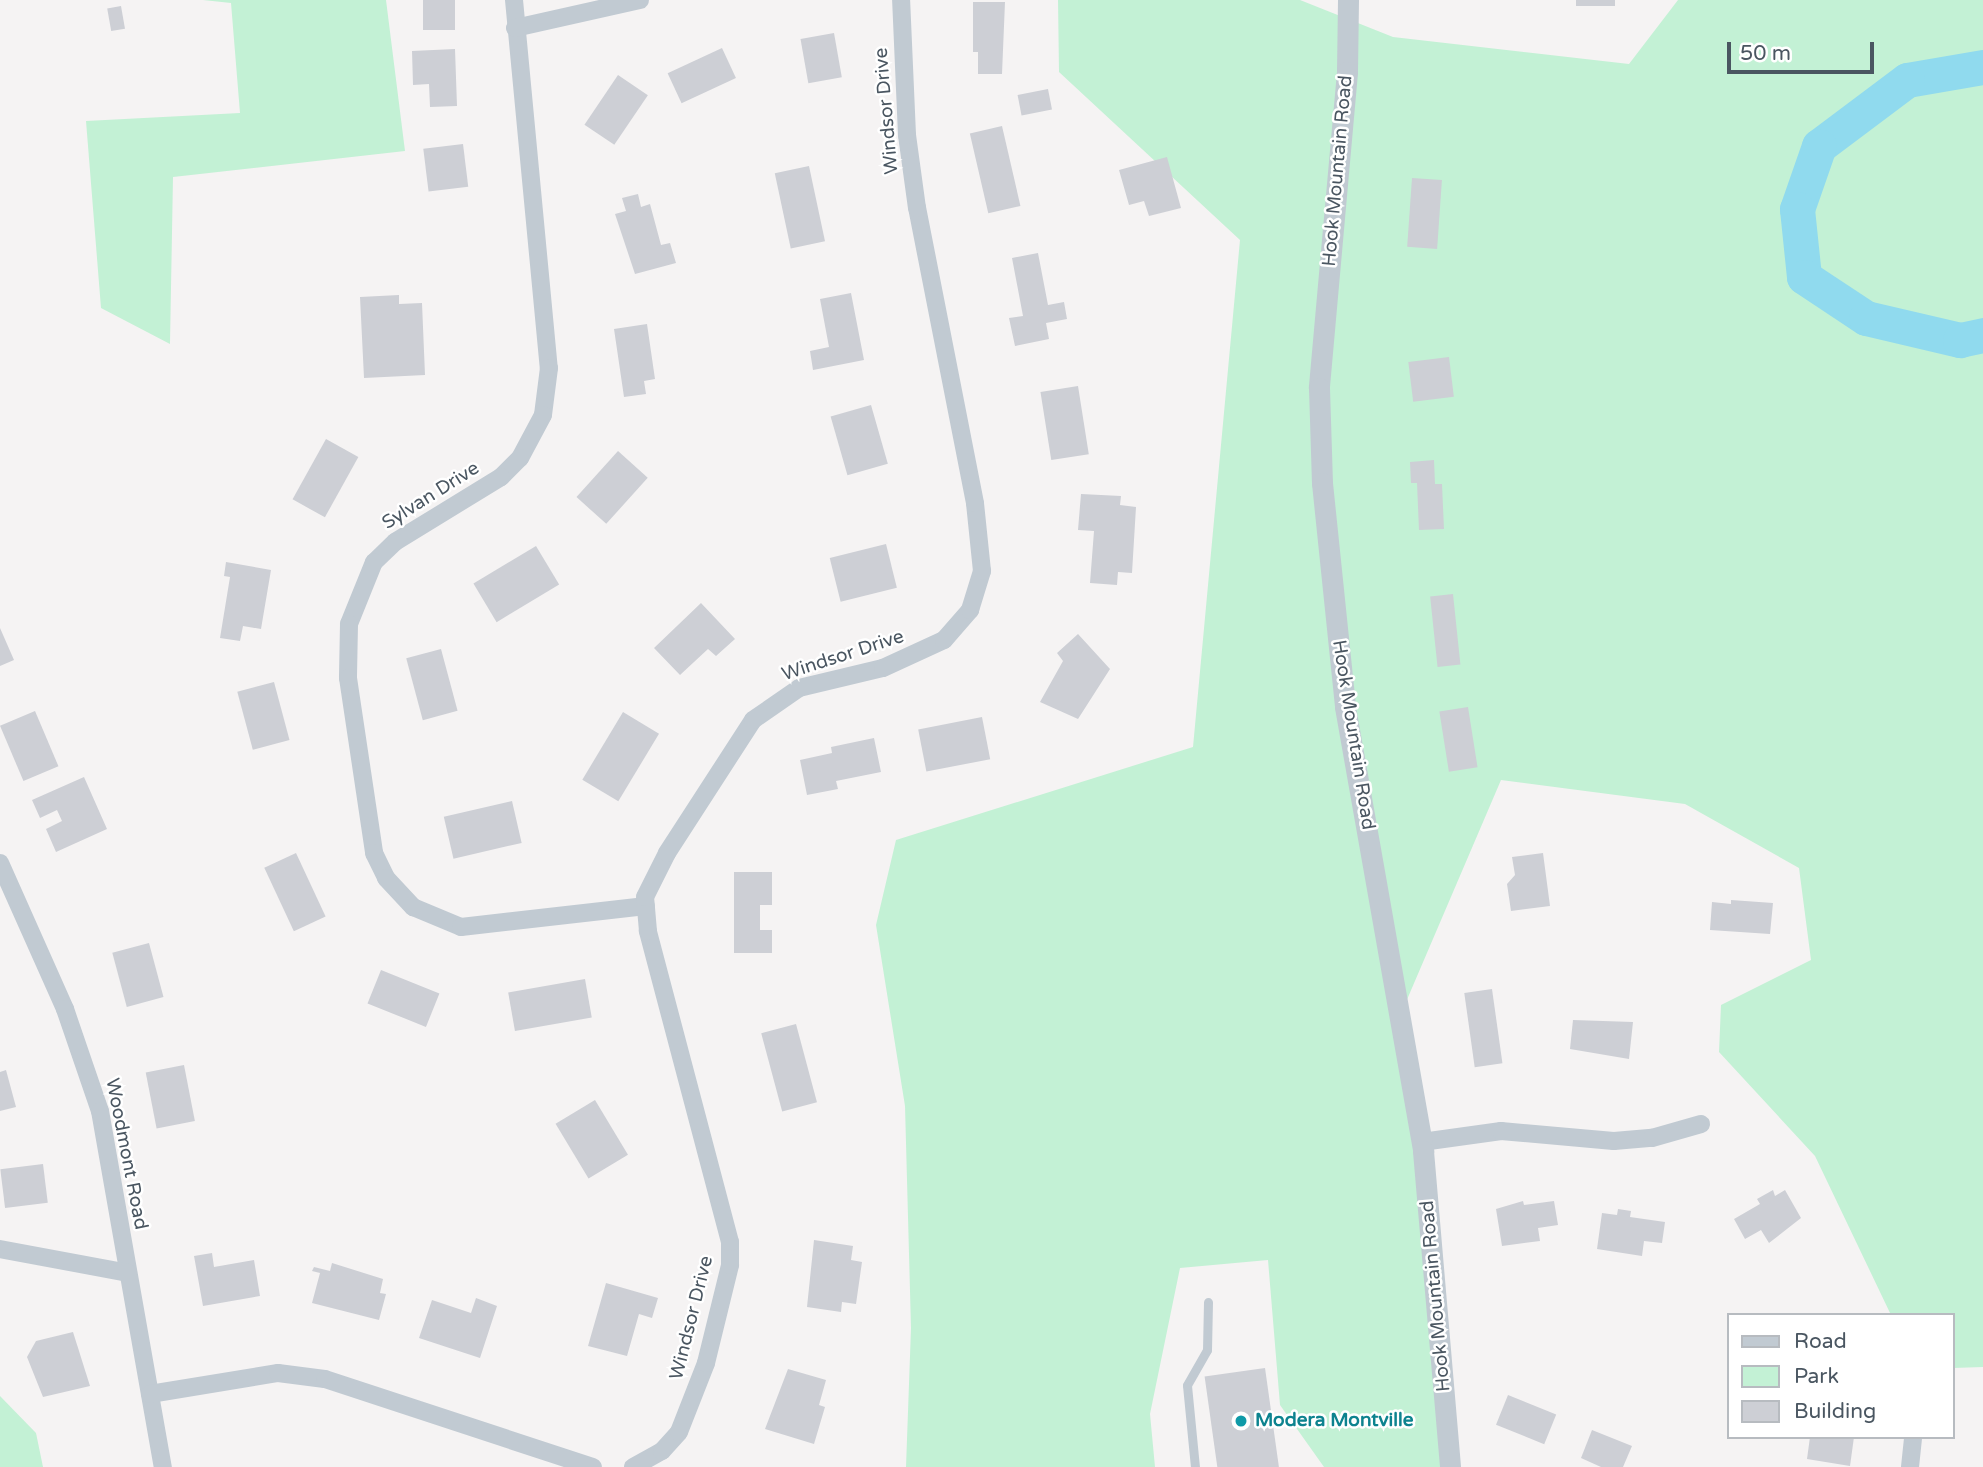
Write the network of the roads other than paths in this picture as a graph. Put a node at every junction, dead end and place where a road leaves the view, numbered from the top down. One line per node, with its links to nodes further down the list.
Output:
1 (514, 0): 5 (street, Sylvan Drive)
2 (639, 0): 5 (street)
3 (901, 0): 7 (street, Windsor Drive)
4 (1348, 0): 9 (street, Hook Mountain Road)
5 (515, 28): 7 (street, Sylvan Drive)
6 (0, 863): 11 (street, Woodmont Road)
7 (646, 906): 17 (street, Windsor Drive)
8 (1701, 1124): 9 (street)
9 (1422, 1142): 19 (street, Hook Mountain Road)
10 (0, 1249): 11 (street)
11 (128, 1273): 13 (street, Woodmont Road)
12 (1208, 1302): 18 (lane)
13 (150, 1394): 15 (street, Woodmont Road); 16 (street)
14 (1913, 1439): 20 (street)
15 (163, 1467)
16 (593, 1467)
17 (633, 1467)
18 (1195, 1467)
19 (1450, 1467)
20 (1910, 1467)

